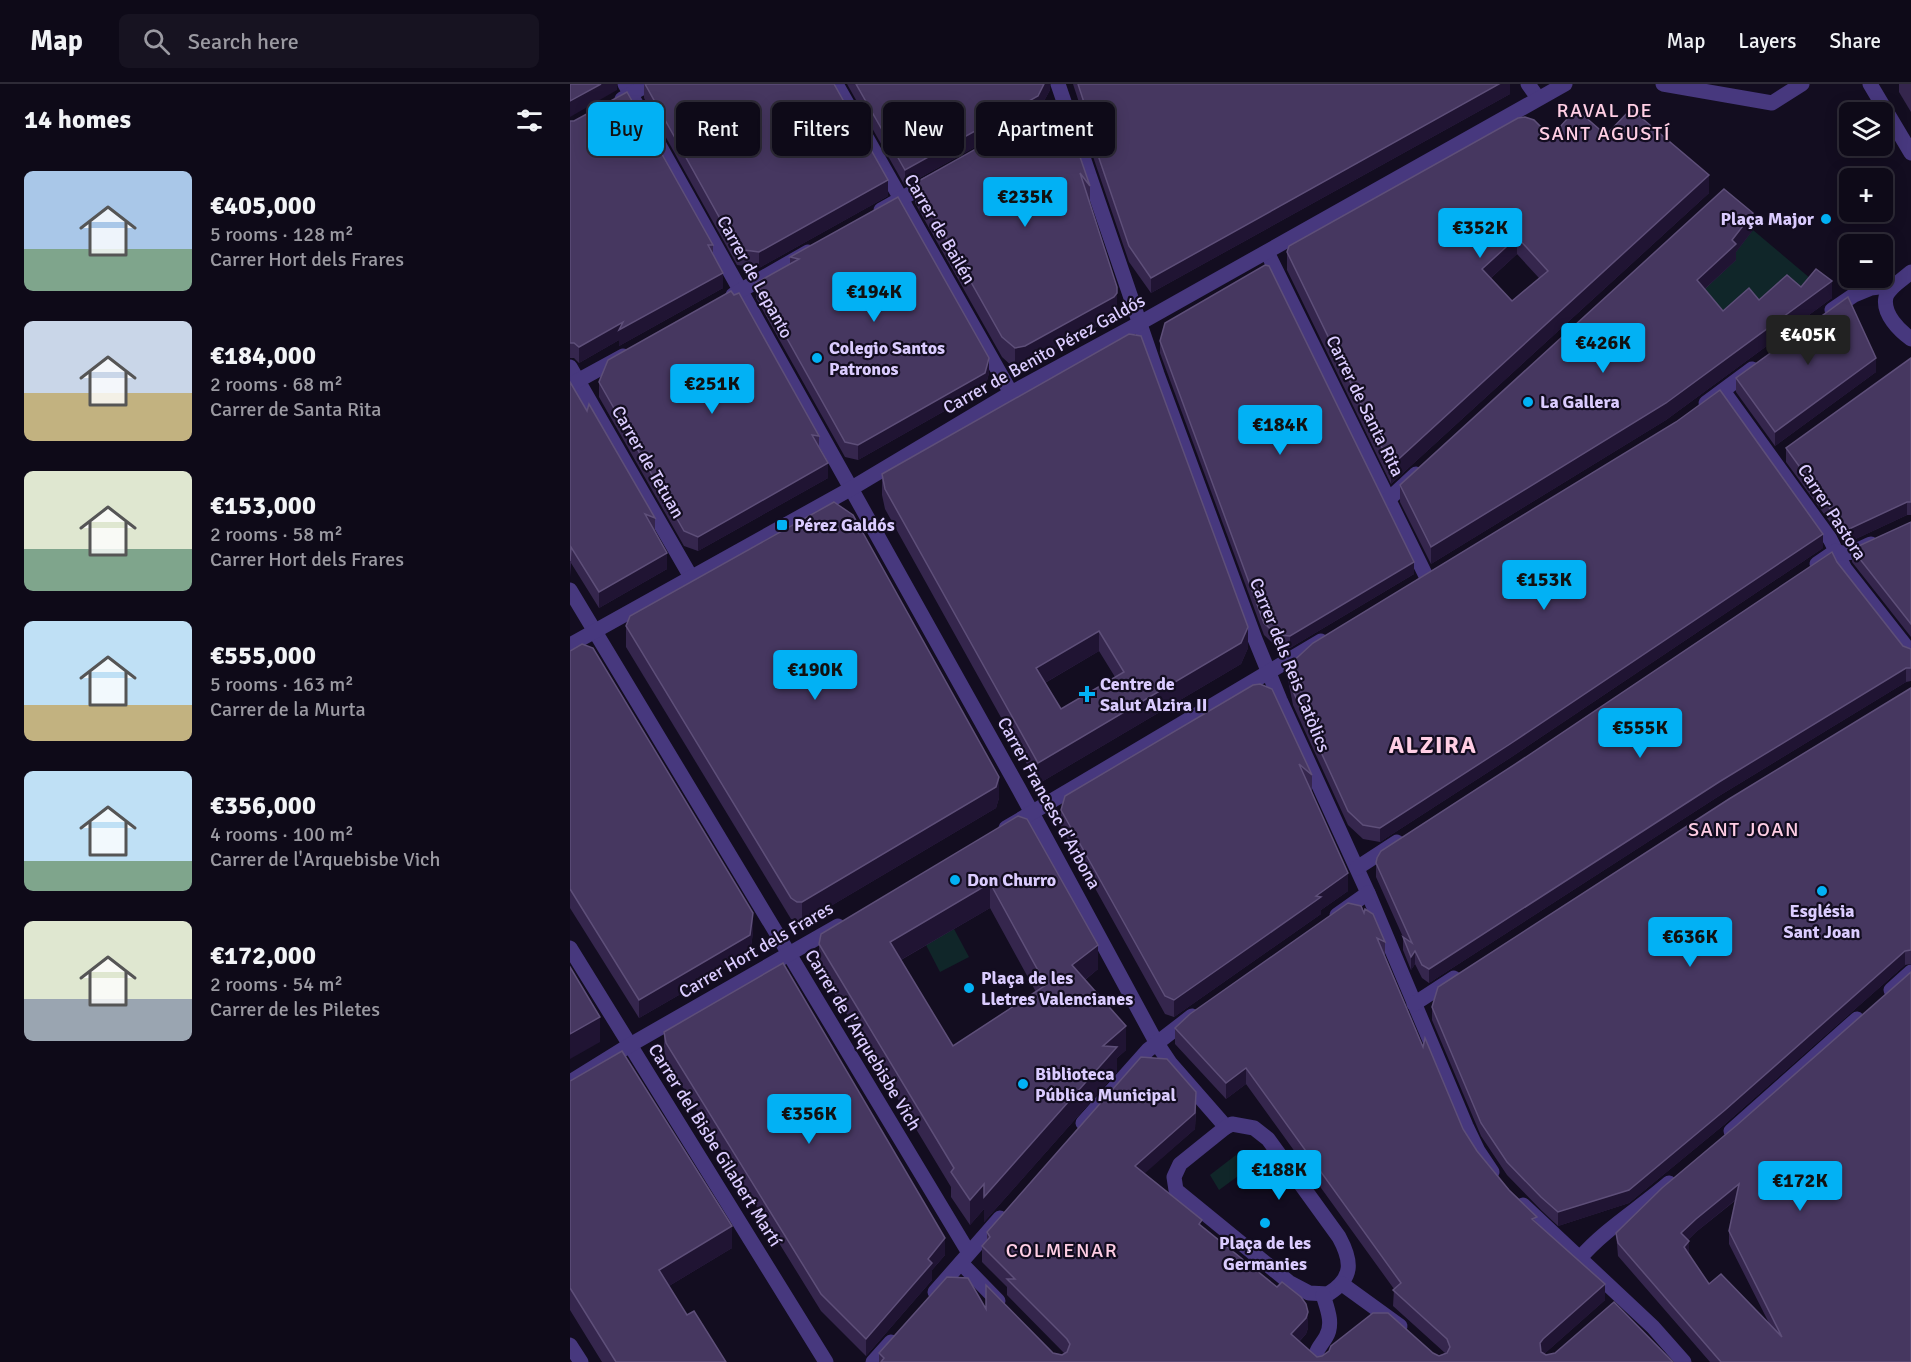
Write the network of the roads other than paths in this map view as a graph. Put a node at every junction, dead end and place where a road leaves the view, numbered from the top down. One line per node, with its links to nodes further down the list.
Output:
1 (649, 84): 9 (street)
2 (836, 84): 14 (street, Carrer de Bailén)
3 (1058, 84): 23 (street, Carrer dels Reis Catòlics)
4 (1528, 84): 10 (street)
5 (1565, 84): 10 (street)
6 (1663, 84): 7 (street)
7 (1802, 84)
8 (1870, 84): 12 (street)
9 (628, 89): 11 (street); 20 (street, Carrer de Lepanto)
10 (1538, 98): 17 (street, Carrer de Benito Pérez Galdós)
11 (613, 102)
12 (1911, 153)
13 (942, 176): 14 (street)
14 (901, 199): 15 (street); 29 (street, Carrer de Bailén)
15 (869, 217)
16 (819, 245): 20 (street)
17 (1268, 252): 23 (street, Carrer de Benito Pérez Galdós); 33 (street, Carrer de Santa Rita)
18 (1911, 272): 19 (street)
19 (1895, 285): 22 (street); 24 (street)
20 (740, 291): 21 (street); 32 (street, Carrer de Lepanto)
21 (719, 303)
22 (1821, 318)
23 (1140, 323): 29 (street, Carrer de Benito Pérez Galdós); 44 (street, Carrer dels Reis Catòlics)
24 (1911, 339)
25 (636, 349): 27 (street)
26 (1765, 359): 28 (street)
27 (573, 377): 37 (street, Carrer de Tetuan)
28 (1723, 391): 30 (street); 35 (street, Carrer Pastora)
29 (1011, 393): 32 (street, Carrer de Benito Pérez Galdós)
30 (1697, 410)
31 (1423, 467): 33 (street)
32 (852, 488): 37 (street, Carrer de Benito Pérez Galdós); 45 (street, Carrer Francesc d'Arbona)
33 (1389, 499): 38 (street, Carrer de Santa Rita)
34 (1883, 538): 35 (street)
35 (1836, 551): 36 (street); 43 (street, Carrer Pastora)
36 (1803, 573)
37 (691, 577): 40 (street, Carrer de Benito Pérez Galdós)
38 (1427, 578)
39 (570, 590): 40 (street, Carrer de l'Arquebisbe Vich)
40 (595, 630): 42 (street, Carrer de Benito Pérez Galdós); 53 (street, Carrer de l'Arquebisbe Vich)
41 (1329, 636): 44 (street)
42 (570, 645)
43 (1911, 653)
44 (1269, 672): 45 (street); 48 (street, Carrer dels Reis Catòlics)
45 (1032, 812): 47 (street); 60 (street, Carrer Francesc d'Arbona)
46 (1407, 836): 48 (street)
47 (988, 838)
48 (1357, 868): 49 (street, Carrer dels Reis Catòlics)
49 (1368, 893): 51 (street); 57 (street, Carrer dels Reis Catòlics)
50 (849, 920): 53 (street, Carrer Hort dels Frares)
51 (1321, 926)
52 (570, 948): 61 (street, Carrer del Bisbe Gilabert Martí)
53 (789, 954): 61 (street, Carrer Hort dels Frares); 70 (street, Carrer de l'Arquebisbe Vich)
54 (1911, 972): 56 (street)
55 (1463, 973): 57 (street)
56 (1881, 999)
57 (1414, 1004): 67 (street, Carrer dels Reis Catòlics)
58 (1208, 1005): 60 (street)
59 (1867, 1011): 65 (street)
60 (1156, 1041): 63 (street, Carrer Francesc d'Arbona); 64 (street)
61 (630, 1045): 62 (street, Carrer Hort dels Frares); 80 (street, Carrer del Bisbe Gilabert Martí)
62 (570, 1082)
63 (1226, 1127): 72 (street); 73 (street)
64 (1070, 1138)
65 (1722, 1138)
66 (1678, 1176): 71 (street)
67 (1502, 1182)
68 (1514, 1195): 71 (street)
69 (1008, 1209): 70 (street)
70 (965, 1258): 74 (street); 75 (street, Carrer de l'Arquebisbe Vich)
71 (1580, 1258): 83 (street)
72 (1342, 1284): 73 (street); 76 (street)
73 (1323, 1295): 82 (street)
74 (929, 1299)
75 (1010, 1312)
76 (1408, 1334)
77 (897, 1335): 81 (street)
78 (570, 1345): 79 (street)
79 (581, 1362)
80 (826, 1362)
81 (873, 1362)
82 (1321, 1362)
83 (1684, 1362)

